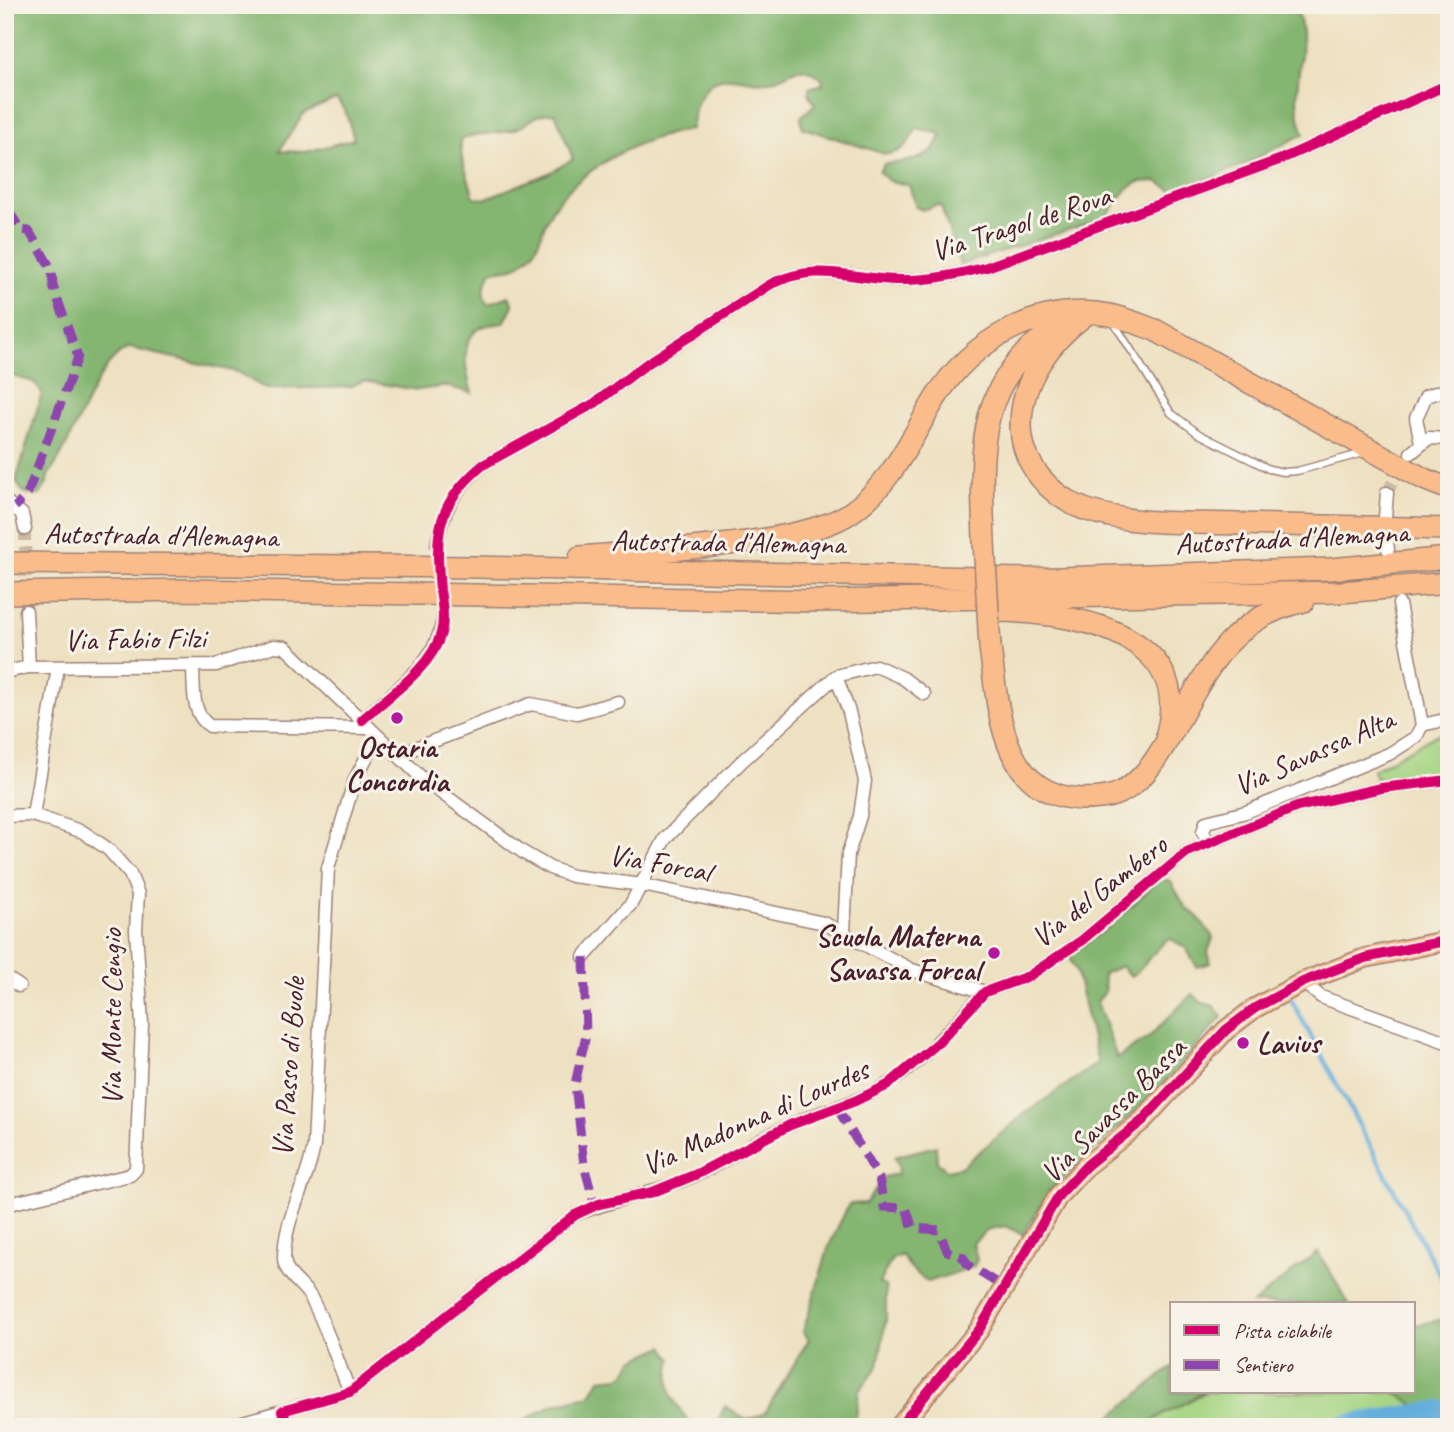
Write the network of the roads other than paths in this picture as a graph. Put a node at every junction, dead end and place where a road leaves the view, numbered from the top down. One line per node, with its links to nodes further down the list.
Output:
1 (1449, 84): 15 (street, Via Tragol de Rova)
2 (1084, 314): 3 (highway); 14 (highway); 18 (highway); 36 (highway, bridge)
3 (1110, 315): 7 (highway); 7 (lane)
4 (1449, 389): 6 (street)
5 (1449, 439): 6 (street)
6 (1421, 443): 8 (street)
7 (1374, 450): 9 (highway)
8 (1410, 453)
9 (1449, 489)
10 (1387, 493): 12 (street)
11 (5, 501): 13 (street)
12 (1385, 517)
13 (25, 528)
14 (1449, 529)
15 (437, 545)
16 (1449, 558): 18 (highway, Autostrada d'Alemagna)
17 (5, 563): 18 (highway, Autostrada d'Alemagna)
18 (477, 567)
19 (1449, 583): 21 (highway, Autostrada d'Alemagna)
20 (5, 593): 22 (highway, Autostrada d'Alemagna)
21 (1341, 593): 22 (highway, Autostrada d'Alemagna); 36 (highway)
22 (818, 601): 36 (highway)
23 (1399, 604): 34 (street, Via Savassa Alta)
24 (26, 611): 26 (street)
25 (443, 615): 35 (street)
26 (29, 667): 27 (street, Via Fabio Filzi); 29 (street, Via Fabio Filzi)
27 (58, 667): 28 (street, Via Fabio Filzi); 39 (street)
28 (193, 667): 35 (street, Via Fabio Filzi); 35 (street)
29 (5, 672)
30 (836, 676): 31 (street); 42 (street); 43 (street)
31 (924, 694)
32 (618, 702): 37 (street)
33 (1449, 719): 34 (street)
34 (1422, 725): 41 (street, Via Savassa Alta)
35 (370, 728): 37 (street, Via Forcal); 52 (street, Via Passo di Buole)
36 (1162, 749)
37 (397, 755): 42 (street, Via Forcal)
38 (1449, 780): 41 (street, Via del Gambero)
39 (33, 815): 40 (street, Via Monte Cengio); 51 (street, Via Monte Cengio)
40 (5, 816)
41 (1208, 842): 49 (street, Via del Gambero)
42 (642, 885): 43 (street, Via Forcal); 45 (street)
43 (844, 931): 49 (street, Via Forcal)
44 (1449, 940): 47 (main road, Via Savassa Bassa)
45 (584, 957)
46 (5, 977): 48 (street)
47 (1303, 982): 50 (street); 56 (main road, Via Savassa Bassa)
48 (19, 986)
49 (985, 992): 52 (street, Via Madonna di Lourdes)
50 (1449, 1043)
51 (5, 1205)
52 (350, 1392): 53 (street, Via Madonna di Lourdes)
53 (282, 1411): 54 (street, Via Madonna di Lourdes); 55 (street)
54 (225, 1427)
55 (290, 1427)
56 (899, 1427)

